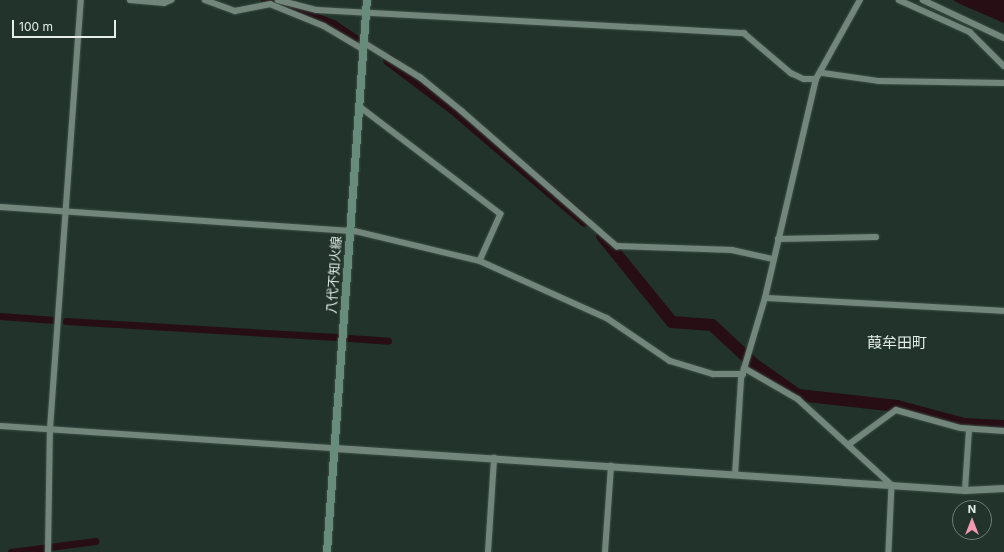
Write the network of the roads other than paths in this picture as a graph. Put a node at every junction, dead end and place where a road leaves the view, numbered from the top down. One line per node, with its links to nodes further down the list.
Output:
1 (81, 0): 19 (street)
2 (130, 0): 3 (street)
3 (171, 0)
4 (205, 0): 12 (street)
5 (278, 0): 10 (street)
6 (367, 0): 10 (main road, 八代不知火線)
7 (860, 0): 14 (street)
8 (899, 0): 13 (street)
9 (922, 0): 11 (street)
10 (366, 12): 12 (main road, 八代不知火線); 15 (street)
11 (1004, 38)
12 (363, 46): 17 (main road, 八代不知火線); 23 (street)
13 (1004, 66)
14 (823, 74): 15 (street); 16 (street)
15 (816, 79): 22 (street)
16 (1004, 84)
17 (359, 106): 20 (main road, 八代不知火線); 24 (street)
18 (0, 207): 19 (street)
19 (66, 211): 20 (street); 29 (street)
20 (349, 230): 24 (street); 33 (main road, 八代不知火線)
21 (876, 237): 22 (street)
22 (778, 239): 23 (street)
23 (773, 259): 25 (street)
24 (480, 261): 27 (street)
25 (765, 298): 26 (street); 27 (street)
26 (1004, 311)
27 (744, 368): 32 (street); 36 (street)
28 (0, 426): 29 (street)
29 (50, 429): 33 (street); 40 (street)
30 (969, 429): 31 (street); 32 (street); 39 (street)
31 (1004, 431)
32 (848, 445): 37 (street)
33 (335, 448): 34 (street); 41 (main road, 八代不知火線)
34 (494, 458): 35 (street); 42 (street)
35 (611, 466): 36 (street); 43 (street)
36 (735, 475): 37 (street)
37 (892, 485): 39 (street); 44 (street)
38 (1004, 488): 39 (street)
39 (965, 490)
40 (48, 552)
41 (327, 552)
42 (488, 552)
43 (605, 552)
44 (889, 552)

